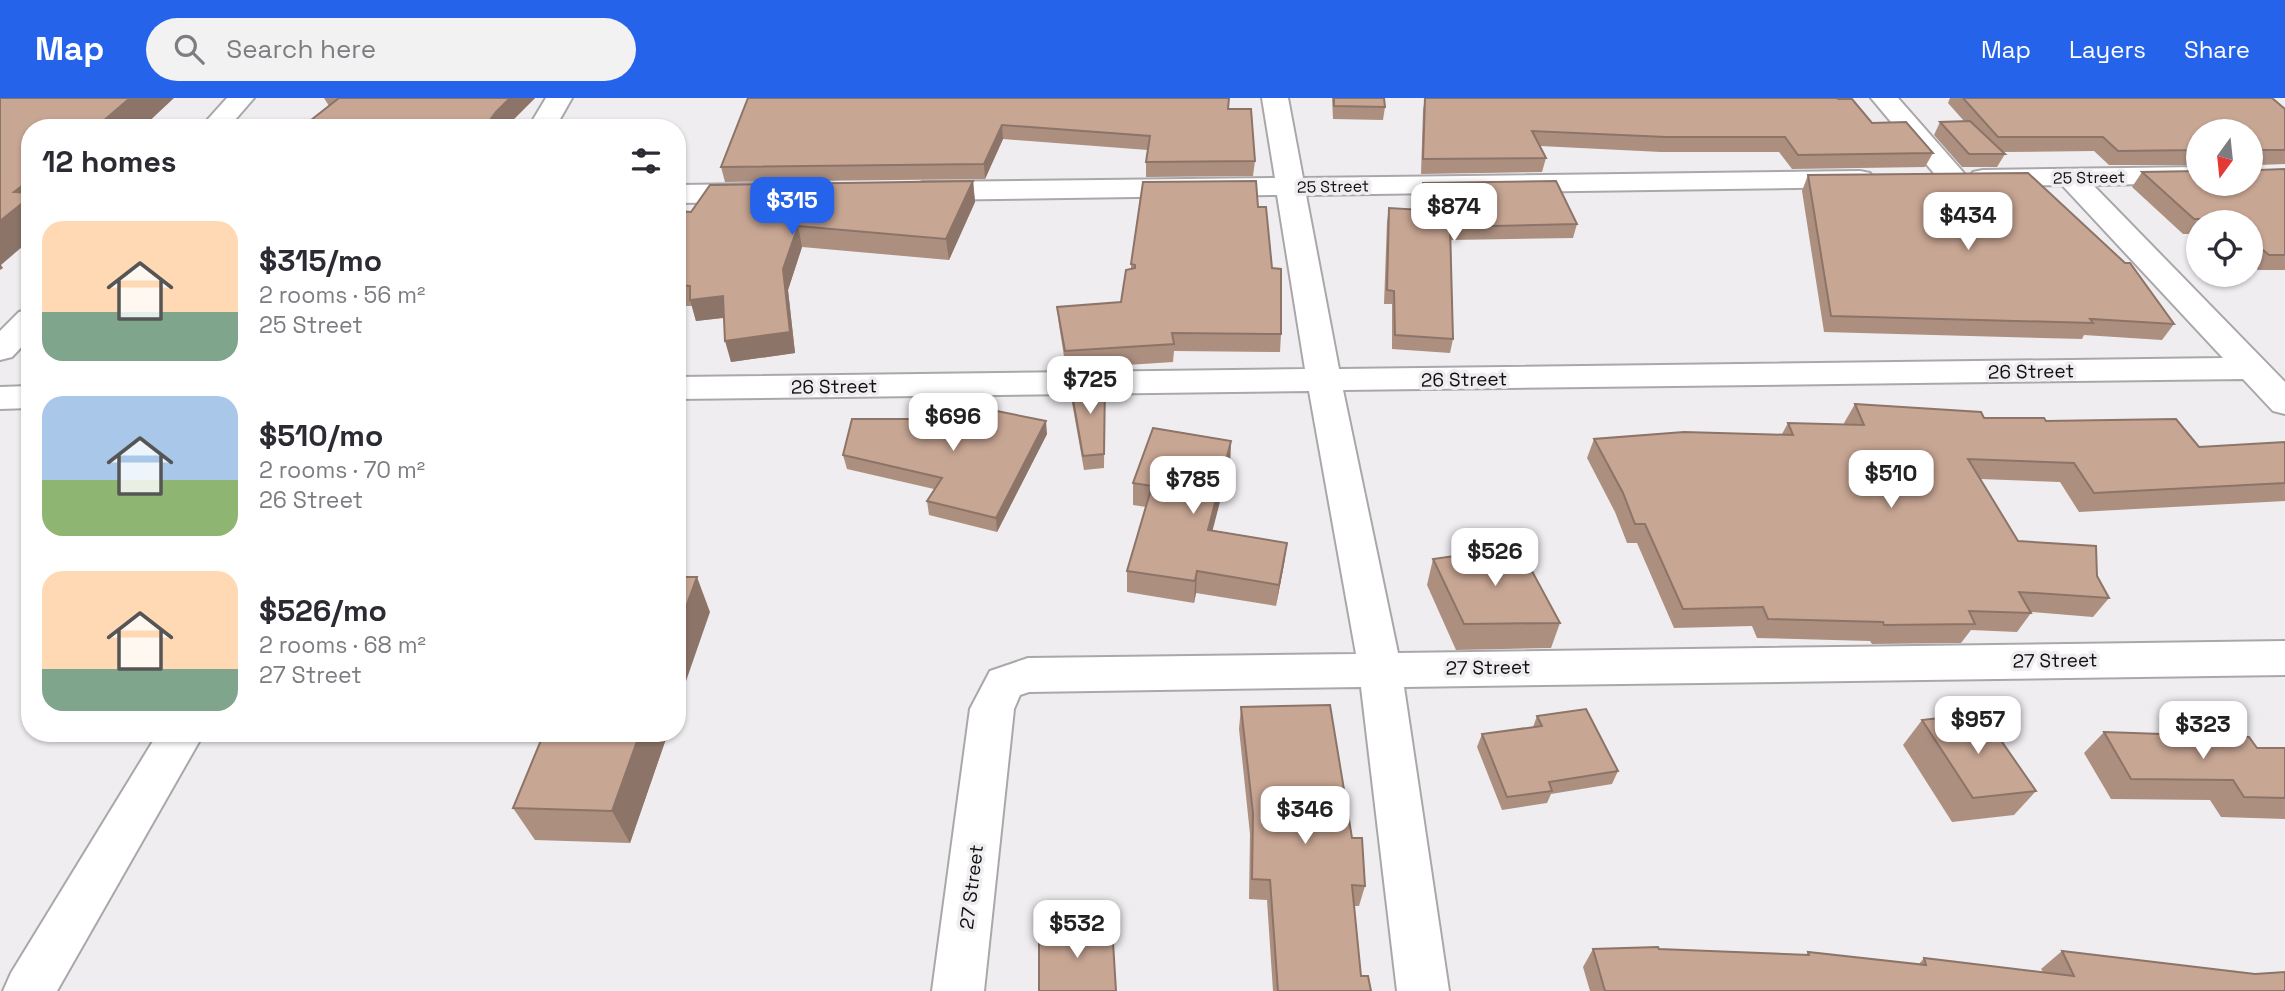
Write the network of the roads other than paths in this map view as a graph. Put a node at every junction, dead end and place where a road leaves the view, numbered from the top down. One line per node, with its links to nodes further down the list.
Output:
1 (242, 98): 5 (street)
2 (559, 98): 6 (street)
3 (1275, 98): 10 (street)
4 (1884, 98): 8 (street, 25 Street)
5 (222, 119)
6 (546, 119)
7 (2186, 176): 8 (street, 25 Street)
8 (2070, 177): 16 (street)
9 (1884, 179): 10 (street, 25 Street)
10 (1290, 186): 11 (street, 25 Street); 17 (street)
11 (900, 191)
12 (789, 192): 13 (street)
13 (686, 194)
14 (21, 328): 15 (street)
15 (0, 350)
16 (2251, 368): 17 (street, 26 Street); 21 (street)
17 (1324, 381): 18 (street, 26 Street); 23 (street)
18 (686, 388)
19 (21, 397): 20 (street)
20 (0, 398)
21 (2285, 403)
22 (2285, 658): 23 (street, 27 Street)
23 (1380, 668): 26 (street, 27 Street); 27 (street)
24 (177, 742): 25 (street)
25 (29, 991)
26 (958, 991)
27 (1423, 991)

